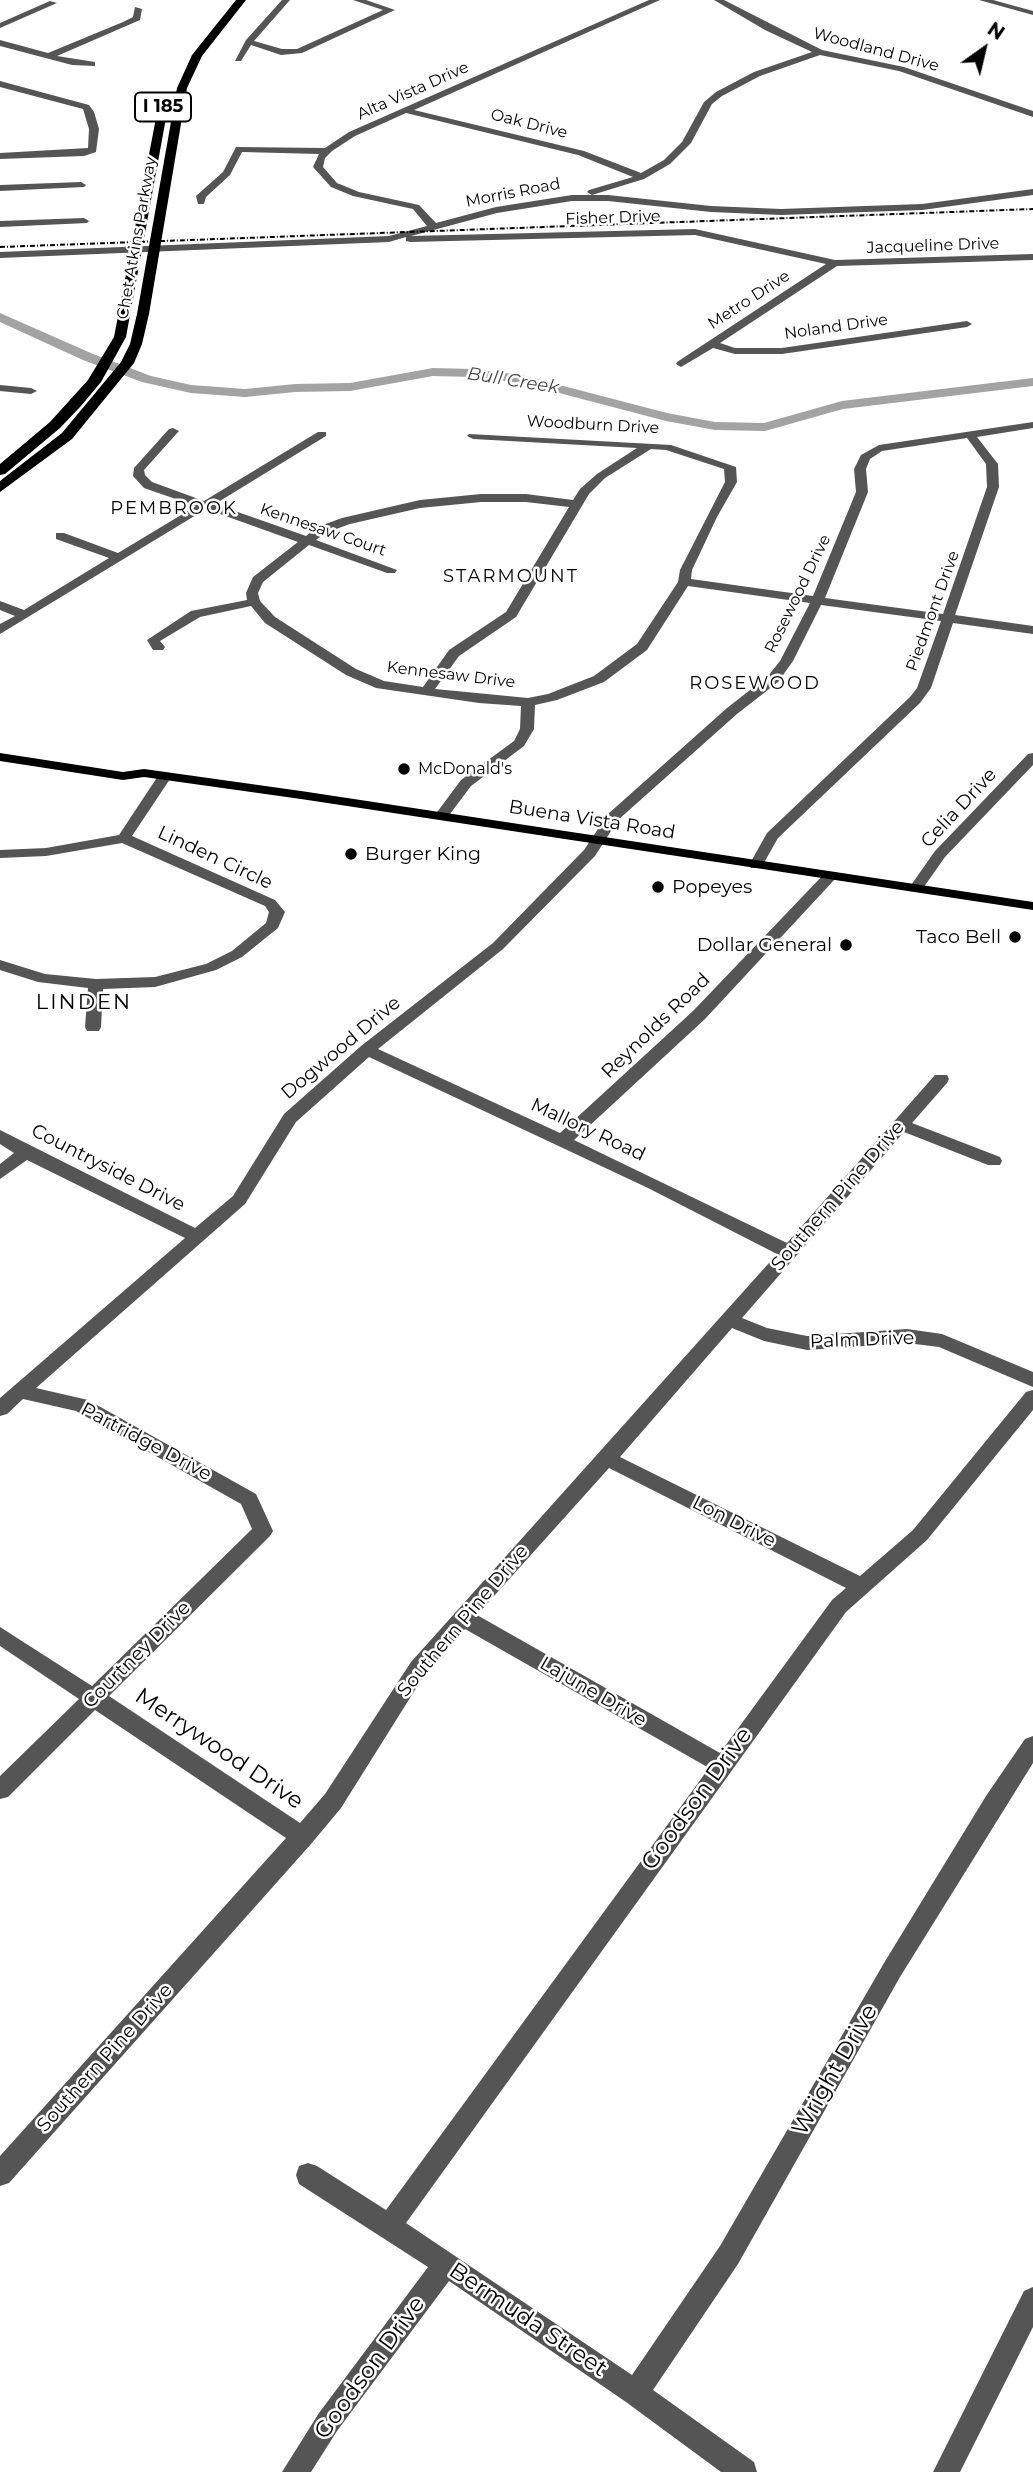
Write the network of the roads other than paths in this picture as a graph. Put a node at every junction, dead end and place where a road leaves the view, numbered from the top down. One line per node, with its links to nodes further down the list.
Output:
1 (229, 0): 17 (highway)
2 (242, 0): 43 (highway, Chet Atkins Parkway / I 185)
3 (286, 0): 12 (street)
4 (357, 0): 12 (street)
5 (656, 0): 21 (street, Alta Vista Drive)
6 (718, 0): 14 (street, Woodland Drive)
7 (983, 0): 10 (street)
8 (53, 3): 11 (street)
9 (138, 9): 15 (street)
10 (1033, 13)
11 (0, 26)
12 (249, 42): 16 (street)
13 (0, 43): 15 (street)
14 (819, 52): 22 (street, Woodland Drive); 25 (street)
15 (49, 56): 18 (street)
16 (238, 59)
17 (181, 61)
18 (92, 64)
19 (0, 84): 24 (street)
20 (163, 110): 50 (highway, Chet Atkins Parkway / I 185)
21 (407, 111): 23 (street, Alta Vista Drive); 25 (street, Oak Drive)
22 (1033, 114)
23 (327, 151): 30 (street); 33 (street)
24 (0, 156)
25 (641, 177): 29 (street)
26 (80, 185): 27 (street)
27 (0, 188)
28 (1033, 192): 29 (street, Morris Road)
29 (572, 198): 33 (street, Morris Road)
30 (201, 202)
31 (84, 221): 32 (street)
32 (0, 224)
33 (434, 227): 34 (street, Morris Road)
34 (389, 239): 35 (street, Morris Road); 37 (street, Fisher Drive)
35 (0, 255)
36 (1033, 257): 37 (street, Jacqueline Drive)
37 (835, 263): 39 (street, Metro Drive)
38 (967, 324): 39 (street, Noland Drive)
39 (710, 344): 40 (street, Metro Drive)
40 (681, 364)
41 (0, 388): 42 (street)
42 (31, 391)
43 (107, 394): 51 (highway); 52 (highway)
44 (1033, 425): 48 (street, Rosewood Drive)
45 (173, 431): 54 (street, Kennesaw Court)
46 (322, 434): 54 (street)
47 (473, 436): 49 (street, Woodburn Drive)
48 (971, 436): 60 (street, Rosewood Drive); 64 (street, Piedmont Drive)
49 (649, 445): 53 (street); 59 (street, Woodburn Drive)
50 (0, 471)
51 (0, 488)
52 (0, 499)
53 (576, 504): 56 (street); 68 (street)
54 (205, 506): 56 (street, Kennesaw Court); 57 (street)
55 (60, 536): 57 (street)
56 (309, 541): 58 (street, Kennesaw Court); 61 (street)
57 (120, 558): 63 (street)
58 (391, 570)
59 (684, 582): 60 (street); 69 (street, Woodburn Drive)
60 (817, 601): 64 (street); 77 (street, Rosewood Drive)
61 (254, 602): 67 (street); 68 (street, Kennesaw Drive)
62 (0, 605): 63 (street)
63 (24, 615): 65 (street)
64 (948, 619): 66 (street); 79 (street, Piedmont Drive)
65 (0, 630)
66 (1033, 630)
67 (158, 647)
68 (427, 691): 69 (street, Kennesaw Drive)
69 (528, 702): 75 (street)
70 (0, 746): 73 (main road, Buena Vista Road)
71 (0, 757): 73 (main road, Buena Vista Road)
72 (1033, 757): 81 (street, Celia Drive)
73 (144, 774): 74 (main road, Buena Vista Road)
74 (165, 776): 75 (main road, Buena Vista Road); 76 (street)
75 (442, 816): 77 (main road, Buena Vista Road)
76 (124, 838): 78 (street); 84 (street, Linden Circle)
77 (596, 840): 79 (main road, Buena Vista Road); 86 (street, Dogwood Drive)
78 (0, 854)
79 (756, 865): 80 (main road, Buena Vista Road)
80 (831, 875): 81 (main road, Buena Vista Road); 90 (street, Reynolds Road)
81 (916, 888): 82 (main road, Buena Vista Road)
82 (1033, 906)
83 (0, 965): 84 (street, Linden Circle)
84 (96, 984): 85 (street)
85 (93, 1027)
86 (367, 1050): 90 (street, Mallory Road); 94 (street, Dogwood Drive)
87 (941, 1079): 88 (street, Southern Pine Drive)
88 (899, 1124): 92 (street); 95 (street, Southern Pine Drive)
89 (0, 1136): 91 (street, Countryside Drive)
90 (562, 1141): 95 (street, Mallory Road)
91 (26, 1152): 93 (street); 94 (street, Countryside Drive)
92 (994, 1161)
93 (0, 1173)
94 (198, 1237): 98 (street, Dogwood Drive)
95 (789, 1252): 96 (street, Southern Pine Drive)
96 (729, 1320): 97 (street, Palm Drive); 101 (street, Southern Pine Drive)
97 (1033, 1380)
98 (21, 1392): 100 (street, Dogwood Drive); 102 (street, Partridge Drive)
99 (1033, 1397): 103 (street, Goodson Drive)
100 (0, 1409)
101 (607, 1458): 103 (street, Lon Drive); 104 (street, Southern Pine Drive)
102 (256, 1516): 106 (street, Courtney Drive)
103 (861, 1586): 108 (street, Goodson Drive)
104 (464, 1618): 108 (street, Lajune Drive); 110 (street, Southern Pine Drive)
105 (0, 1635): 106 (street, Merrywood Drive)
106 (95, 1697): 109 (street, Courtney Drive); 110 (street, Merrywood Drive)
107 (1033, 1745): 116 (street, Wright Drive)
108 (722, 1765): 113 (street, Goodson Drive)
109 (0, 1790)
110 (303, 1837): 111 (street, Southern Pine Drive)
111 (0, 2174)
112 (308, 2175): 113 (street, Bermuda Street)
113 (389, 2225): 114 (street, Bermuda Street)
114 (446, 2264): 116 (street, Bermuda Street); 117 (street, Goodson Drive)
115 (1033, 2300): 119 (street)
116 (635, 2393): 118 (street, Bermuda Street)
117 (295, 2472)
118 (744, 2472)
119 (946, 2472)

